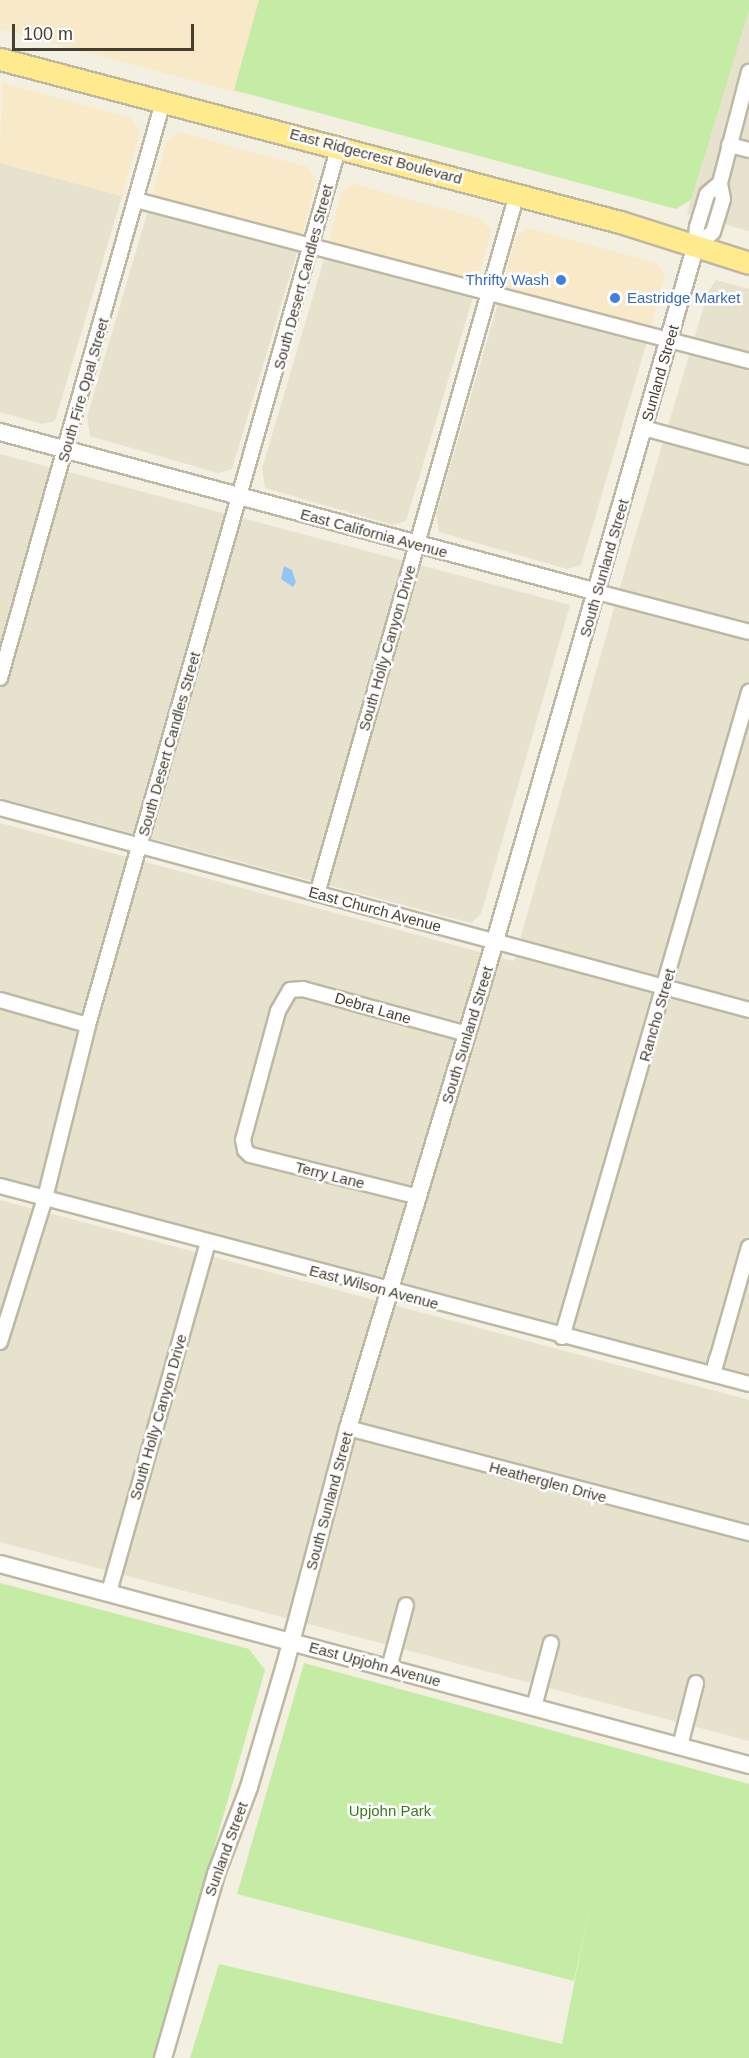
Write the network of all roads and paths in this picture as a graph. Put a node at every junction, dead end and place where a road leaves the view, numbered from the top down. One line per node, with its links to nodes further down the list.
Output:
1 (0, 59): 3 (main road, East Ridgecrest Boulevard)
2 (749, 72): 4 (street)
3 (163, 102): 5 (main road, East Ridgecrest Boulevard); 8 (street, South Fire Opal Street)
4 (729, 145): 6 (street); 10 (street)
5 (339, 146): 7 (main road, East Ridgecrest Boulevard); 9 (street, South Desert Candles Street)
6 (749, 150)
7 (517, 194): 10 (main road, East Ridgecrest Boulevard); 12 (street, South Holly Canyon Drive)
8 (136, 200): 9 (street); 17 (street, South Fire Opal Street)
9 (311, 246): 12 (street); 19 (street, South Desert Candles Street)
10 (695, 248): 11 (main road, East Ridgecrest Boulevard); 13 (street, Sunland Street)
11 (749, 263)
12 (488, 294): 13 (street); 20 (street, South Holly Canyon Drive)
13 (670, 339): 14 (street); 15 (street, Sunland Street)
14 (749, 361)
15 (644, 429): 18 (street); 21 (street, South Sunland Street)
16 (0, 432): 17 (street, East California Avenue)
17 (66, 451): 19 (street, East California Avenue); 23 (street, South Fire Opal Street)
18 (749, 457)
19 (240, 498): 20 (street, East California Avenue); 26 (street, South Desert Candles Street)
20 (416, 544): 21 (street, East California Avenue); 27 (street, South Holly Canyon Drive)
21 (597, 592): 22 (street, East California Avenue); 28 (street, South Sunland Street)
22 (749, 632)
23 (0, 678)
24 (749, 692): 29 (street, Rancho Street)
25 (0, 808): 26 (street, East Church Avenue)
26 (139, 846): 27 (street, East Church Avenue); 32 (street, South Desert Candles Street)
27 (317, 894): 28 (street, East Church Avenue)
28 (495, 941): 29 (street, East Church Avenue); 33 (street, South Sunland Street)
29 (665, 988): 31 (street, East Church Avenue); 41 (street, Rancho Street)
30 (0, 1000): 32 (street)
31 (749, 1010)
32 (88, 1025): 37 (street, South Desert Candles Street)
33 (467, 1034): 34 (street, Debra Lane); 36 (street, South Sunland Street)
34 (244, 1146): 36 (street, Terry Lane)
35 (0, 1186): 37 (street, East Wilson Avenue)
36 (420, 1197): 40 (street, South Sunland Street)
37 (45, 1198): 38 (street, East Wilson Avenue); 42 (street, South Desert Candles Street)
38 (208, 1242): 40 (street, East Wilson Avenue); 48 (street, South Holly Canyon Drive)
39 (749, 1246): 43 (street)
40 (392, 1291): 41 (street, East Wilson Avenue); 45 (street, South Sunland Street)
41 (562, 1337): 43 (street, East Wilson Avenue)
42 (0, 1342)
43 (713, 1374): 44 (street, East Wilson Avenue)
44 (749, 1384)
45 (348, 1428): 46 (street, Heatherglen Drive); 50 (street, South Sunland Street)
46 (749, 1533)
47 (0, 1564): 48 (street, East Upjohn Avenue)
48 (108, 1592): 50 (street, East Upjohn Avenue)
49 (406, 1605): 52 (street)
50 (292, 1642): 52 (street, East Upjohn Avenue); 57 (street, Sunland Street)
51 (551, 1643): 54 (street)
52 (389, 1668): 54 (street, East Upjohn Avenue)
53 (696, 1683): 55 (street)
54 (534, 1707): 55 (street, East Upjohn Avenue)
55 (680, 1746): 56 (street, East Upjohn Avenue)
56 (749, 1765)
57 (163, 2058)

